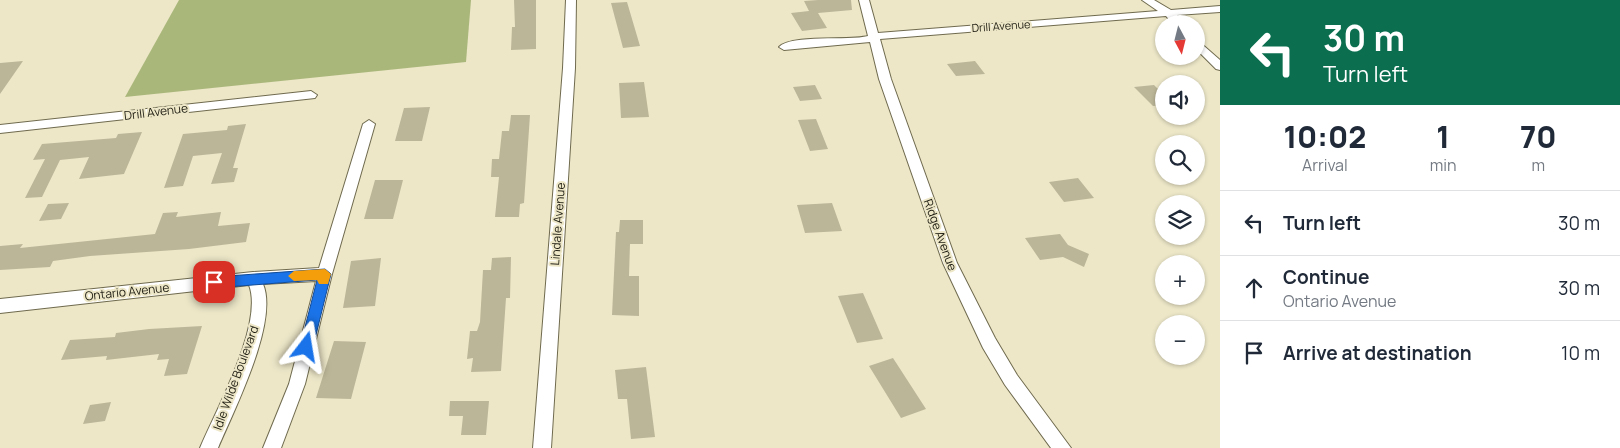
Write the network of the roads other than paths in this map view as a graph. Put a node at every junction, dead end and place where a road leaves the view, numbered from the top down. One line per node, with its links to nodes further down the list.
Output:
1 (571, 0): 18 (street, Lindale Avenue)
2 (864, 0): 6 (street, Ridge Avenue)
3 (1147, 0): 5 (street)
4 (1220, 9): 5 (street, Drill Avenue)
5 (1169, 13): 6 (street, Drill Avenue)
6 (873, 38): 7 (street, Drill Avenue); 19 (street, Ridge Avenue)
7 (784, 47)
8 (1205, 51): 9 (street)
9 (1220, 66)
10 (311, 94): 12 (street, Drill Avenue)
11 (369, 124): 13 (street)
12 (0, 129)
13 (325, 274): 14 (street, Ontario Avenue); 17 (street)
14 (254, 278): 15 (street, Ontario Avenue); 16 (street, Idle Wilde Boulevard)
15 (0, 306)
16 (209, 448)
17 (272, 448)
18 (542, 448)
19 (1062, 448)

